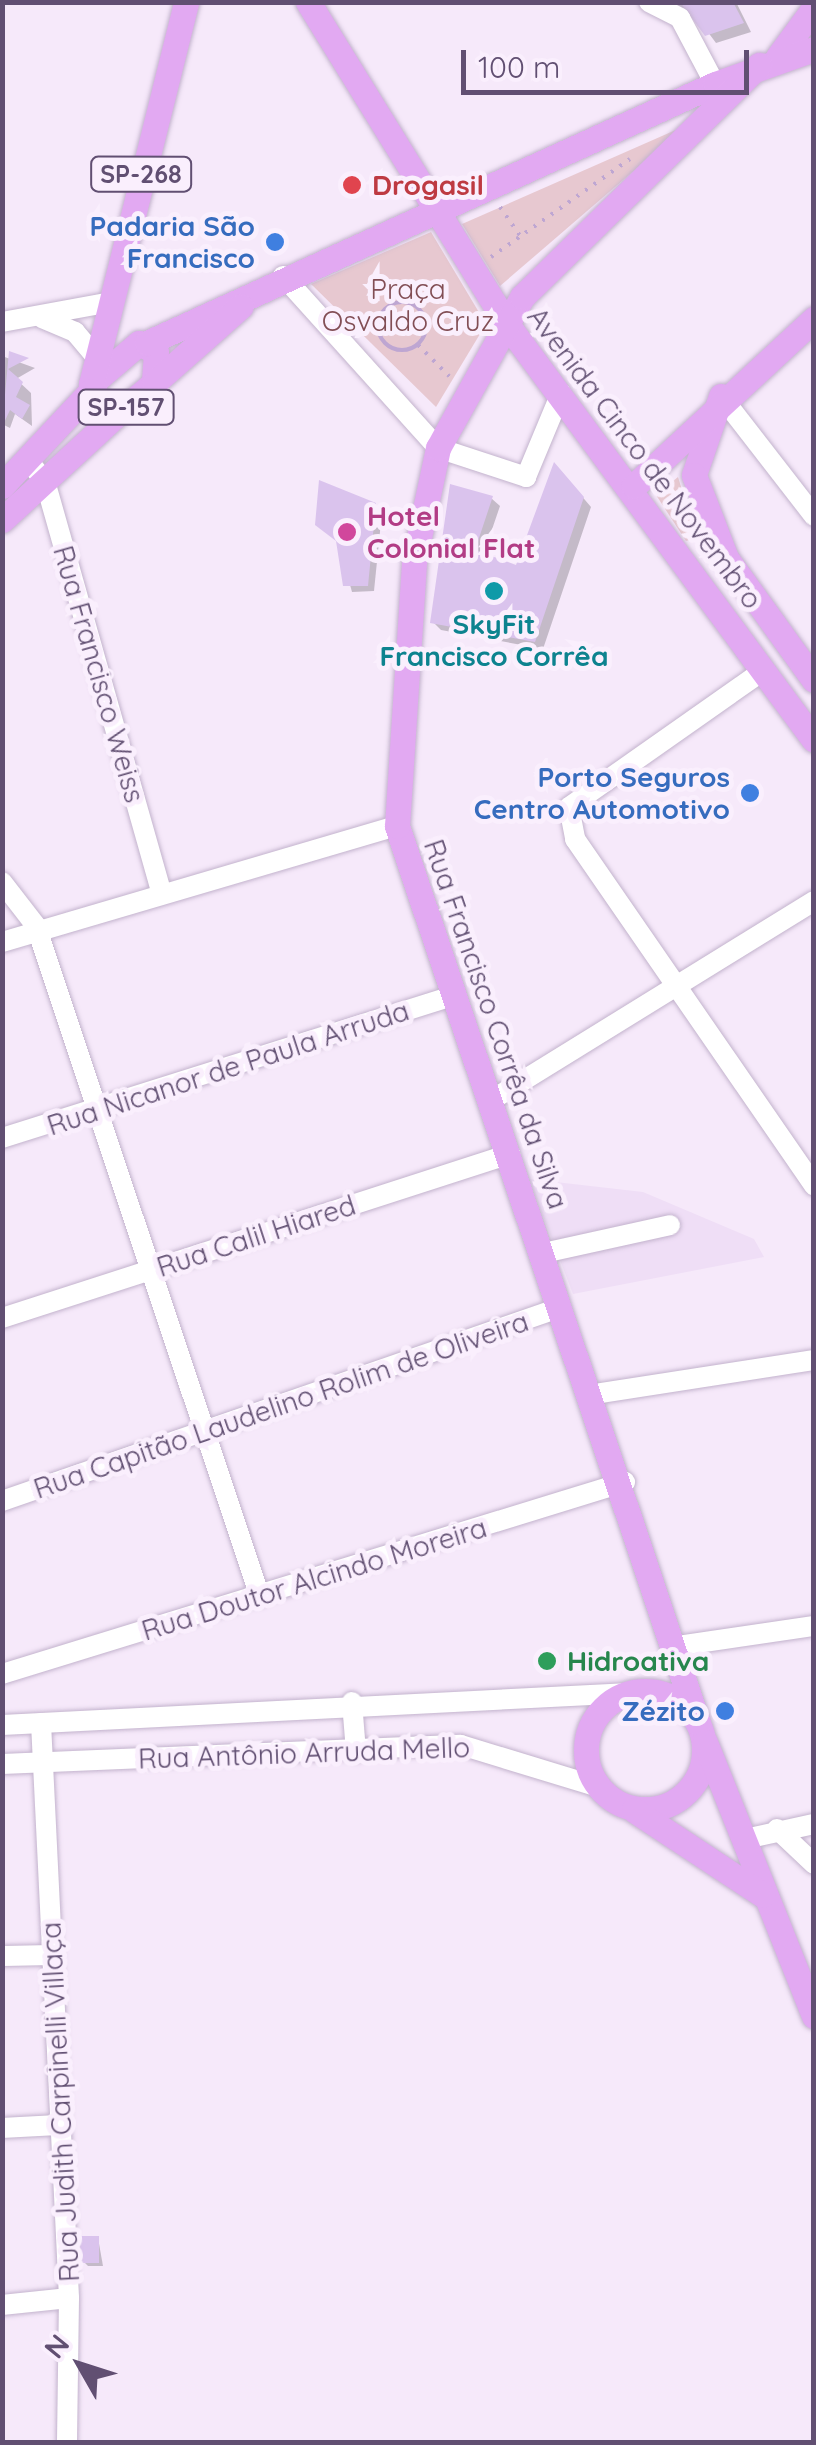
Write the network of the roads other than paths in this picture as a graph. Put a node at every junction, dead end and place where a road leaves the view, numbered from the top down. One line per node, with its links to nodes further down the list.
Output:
1 (164, 2): 6 (main road, SP-268)
2 (186, 2): 6 (main road, SP-268)
3 (308, 2): 10 (main road, Avenida Cinco de Novembro)
4 (649, 2): 9 (street)
5 (814, 8): 8 (main road, Rua Francisco Corrêa da Silva)
6 (172, 46): 12 (main road, SP-268)
7 (814, 48): 8 (main road)
8 (768, 61): 9 (main road); 16 (main road, Rua Francisco Corrêa da Silva)
9 (715, 84): 10 (main road)
10 (440, 210): 11 (main road); 16 (main road, Avenida Cinco de Novembro)
11 (275, 280): 17 (main road); 19 (main road); 24 (street)
12 (111, 302): 13 (street); 17 (main road); 18 (main road, SP-268)
13 (40, 318): 15 (street); 18 (street)
14 (814, 319): 22 (main road)
15 (2, 322)
16 (506, 324): 21 (main road, Avenida Cinco de Novembro); 24 (main road, Rua Francisco Corrêa da Silva)
17 (143, 343): 19 (main road, SP-157); 20 (main road, SP-157)
18 (97, 358): 20 (main road, SP-268)
19 (154, 383): 23 (main road, SP-157)
20 (91, 388): 23 (main road, SP-157); 25 (main road, SP-157)
21 (561, 393): 24 (street); 27 (main road, Avenida Cinco de Novembro)
22 (720, 396): 27 (main road); 28 (street); 31 (main road, Avenida Cinco de Novembro)
23 (124, 408): 25 (main road, SP-157)
24 (438, 448): 33 (main road, Rua Francisco Corrêa da Silva)
25 (36, 472): 26 (main road, SP-157); 29 (main road, SP-157); 35 (street, Rua Francisco Weiss)
26 (2, 486)
27 (634, 486): 30 (main road, Avenida Cinco de Novembro)
28 (814, 516)
29 (2, 520)
30 (764, 670): 32 (main road, Avenida Cinco de Novembro); 39 (street)
31 (814, 680)
32 (814, 740)
33 (397, 826): 35 (street); 40 (main road, Rua Francisco Corrêa da Silva)
34 (2, 882): 37 (street)
35 (161, 891): 37 (street)
36 (814, 901): 39 (street)
37 (36, 926): 38 (street); 42 (street)
38 (2, 942)
39 (680, 987): 41 (street); 45 (street)
40 (452, 996): 41 (main road, Rua Francisco Corrêa da Silva); 42 (street, Rua Nicanor de Paula Arruda)
41 (495, 1098): 44 (main road, Rua Francisco Corrêa da Silva)
42 (100, 1110): 43 (street, Rua Nicanor de Paula Arruda); 49 (street)
43 (2, 1138)
44 (510, 1154): 48 (main road, Rua Francisco Corrêa da Silva); 49 (street, Rua Calil Hiared)
45 (806, 1158): 46 (street)
46 (814, 1185)
47 (670, 1225): 48 (street)
48 (543, 1253): 50 (main road, Rua Francisco Corrêa da Silva)
49 (150, 1270): 51 (street, Rua Calil Hiared); 54 (street)
50 (559, 1308): 53 (main road, Rua Francisco Corrêa da Silva); 54 (street, Rua Capitão Laudelino Rolim de Oliveira)
51 (2, 1318)
52 (814, 1360): 53 (street)
53 (594, 1394): 55 (main road, Rua Francisco Corrêa da Silva)
54 (204, 1437): 56 (street, Rua Capitão Laudelino Rolim de Oliveira); 57 (street)
55 (625, 1482): 57 (street, Rua Doutor Alcindo Moreira); 59 (main road, Rua Francisco Corrêa da Silva)
56 (2, 1501)
57 (260, 1597): 60 (street, Rua Doutor Alcindo Moreira)
58 (814, 1626): 59 (street)
59 (674, 1639): 61 (main road); 65 (main road, Rua Francisco Corrêa da Silva)
60 (2, 1674)
61 (635, 1692): 62 (street); 65 (main road); 69 (main road)
62 (352, 1702): 63 (street); 66 (street)
63 (40, 1723): 64 (street); 67 (street, Rua Judith Carpinelli Villaça)
64 (2, 1725)
65 (701, 1731): 70 (main road); 73 (main road, Rua Francisco Corrêa da Silva)
66 (356, 1752): 67 (street, Rua Antônio Arruda Mello); 69 (street, Rua Antônio Arruda Mello)
67 (42, 1761): 68 (street, Rua Antônio Arruda Mello); 77 (street, Rua Judith Carpinelli Villaça)
68 (2, 1764)
69 (598, 1788): 70 (main road)
70 (631, 1808): 74 (main road, Rua Francisco Corrêa da Silva)
71 (814, 1824): 72 (street)
72 (777, 1829): 73 (street); 75 (street)
73 (744, 1839): 74 (main road); 76 (main road, Rua Francisco Corrêa da Silva)
74 (703, 1848): 76 (main road, Rua Francisco Corrêa da Silva)
75 (814, 1864)
76 (766, 1898): 79 (main road, Rua Francisco Corrêa da Silva)
77 (53, 1955): 78 (street); 80 (street, Rua Judith Carpinelli Villaça)
78 (2, 1956)
79 (814, 2016)
80 (58, 2125): 81 (street); 82 (street, Rua Judith Carpinelli Villaça)
81 (2, 2128)
82 (69, 2298): 83 (street); 84 (street, Rua Judith Carpinelli Villaça)
83 (2, 2305)
84 (67, 2442)

